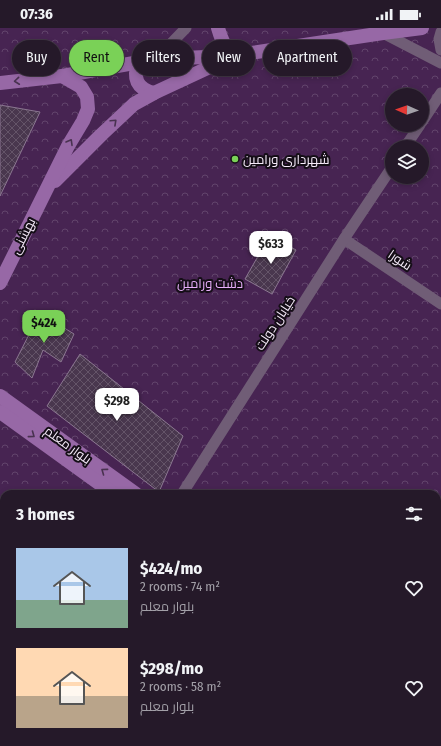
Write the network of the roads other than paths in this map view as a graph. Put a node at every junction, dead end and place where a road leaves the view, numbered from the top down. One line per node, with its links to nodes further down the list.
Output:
1 (186, 28): 6 (street)
2 (218, 28): 7 (main road)
3 (414, 28): 5 (main road)
4 (441, 32): 8 (street)
5 (383, 33): 9 (main road); 11 (street)
6 (174, 40)
7 (222, 40)
8 (441, 50)
9 (255, 52)
10 (132, 63): 13 (main road)
11 (441, 63)
12 (202, 70): 16 (main road)
13 (62, 76): 15 (main road, one-way to 15); 20 (main road, بهشنی, one-way to 13)
14 (136, 76): 16 (main road)
15 (0, 83)
16 (154, 93): 20 (main road, one-way to 16)
17 (441, 93): 18 (street)
18 (429, 111)
19 (385, 178): 21 (street, خیابان دولت)
20 (46, 189): 22 (main road, بهشنی)
21 (344, 239): 23 (street, شورا); 28 (street, خیابان دولت)
22 (0, 283)
23 (441, 304)
24 (0, 396): 27 (main road, بلوار معلم, one-way to 24)
25 (1, 416): 26 (main road, بلوار معلم, one-way to 26)
26 (108, 490)
27 (130, 490)
28 (185, 490)

